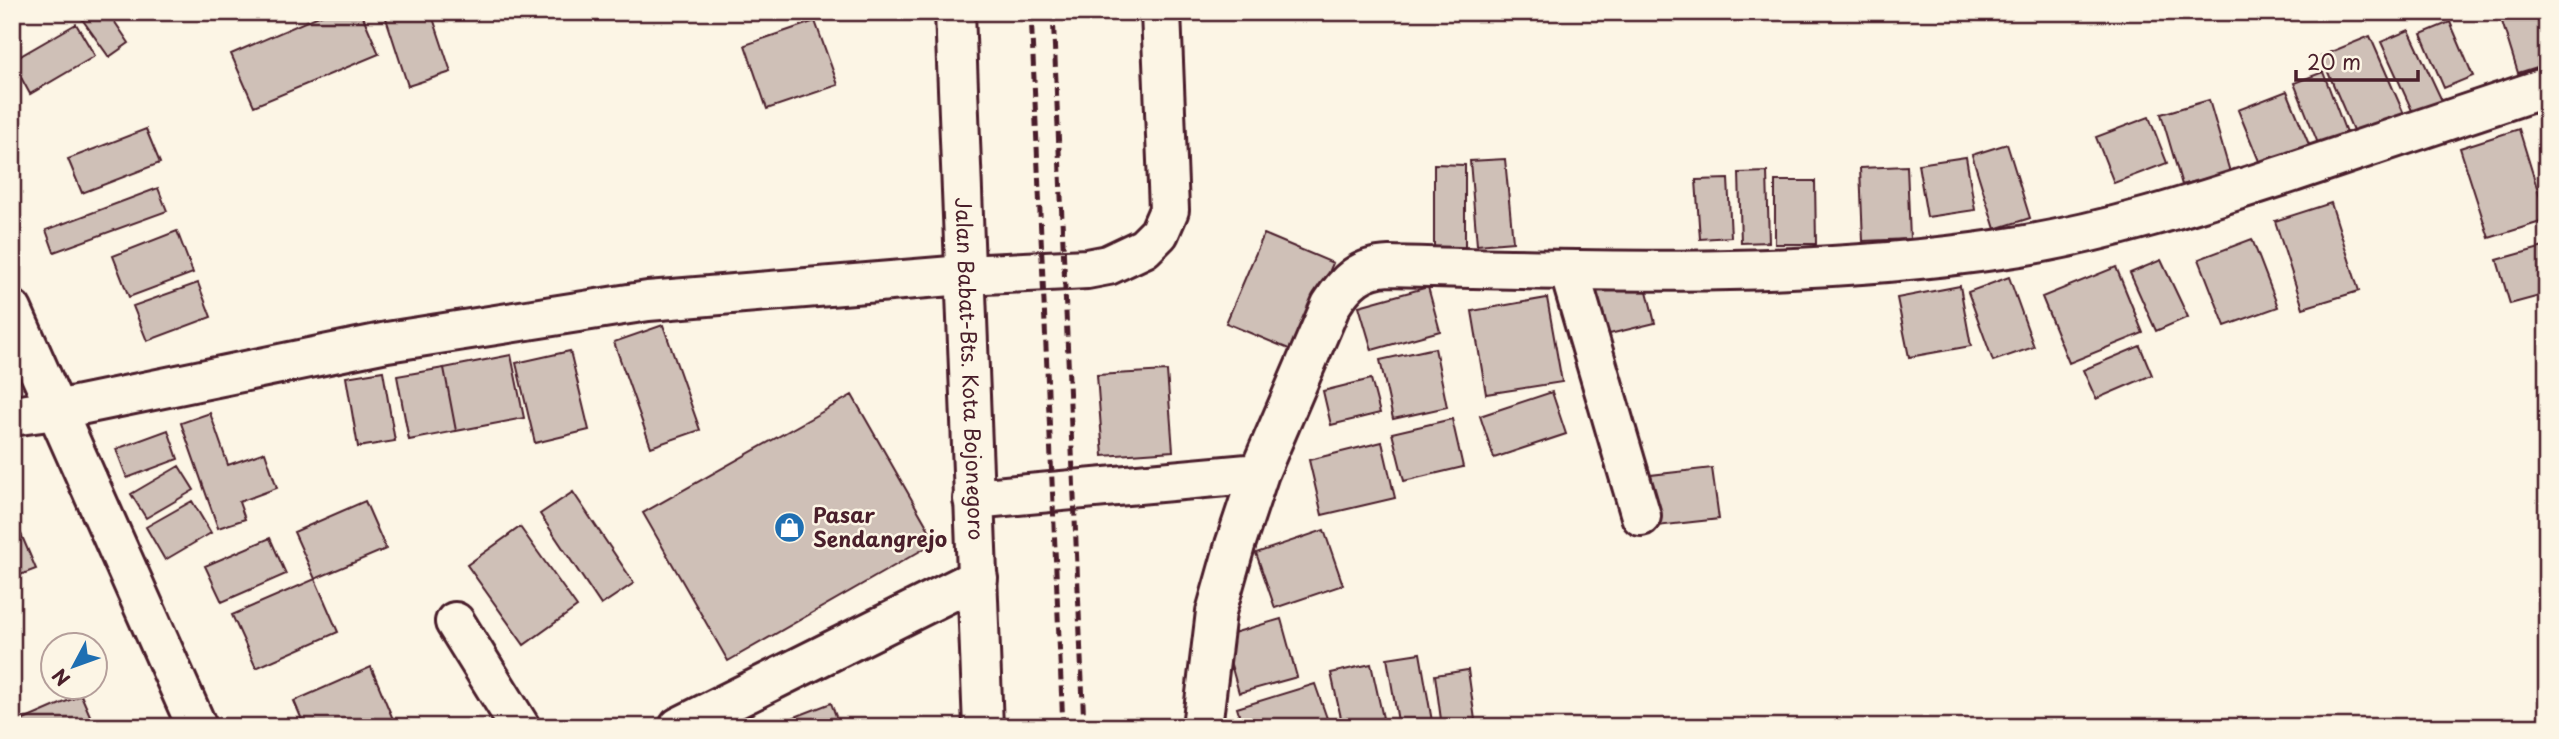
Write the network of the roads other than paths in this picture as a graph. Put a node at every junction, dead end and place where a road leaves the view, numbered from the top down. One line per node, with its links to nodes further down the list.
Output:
1 (955, 12): 5 (main road, Jalan Babat-Bts. Kota Bojonegoro)
2 (1161, 12): 5 (main road)
3 (2547, 87): 4 (main road)
4 (1569, 270): 9 (main road); 11 (main road)
5 (964, 275): 7 (main road); 10 (main road, Jalan Babat-Bts. Kota Bojonegoro)
6 (12, 310): 7 (main road)
7 (55, 410): 8 (main road); 14 (main road)
8 (12, 416)
9 (1259, 473): 10 (main road); 18 (main road)
10 (973, 499): 12 (main road, Jalan Babat-Bts. Kota Bojonegoro)
11 (1641, 516)
12 (978, 578): 16 (main road); 17 (main road, Jalan Babat-Bts. Kota Bojonegoro)
13 (455, 622): 15 (main road)
14 (197, 727)
15 (520, 727)
16 (679, 727)
17 (983, 727)
18 (1202, 727)

